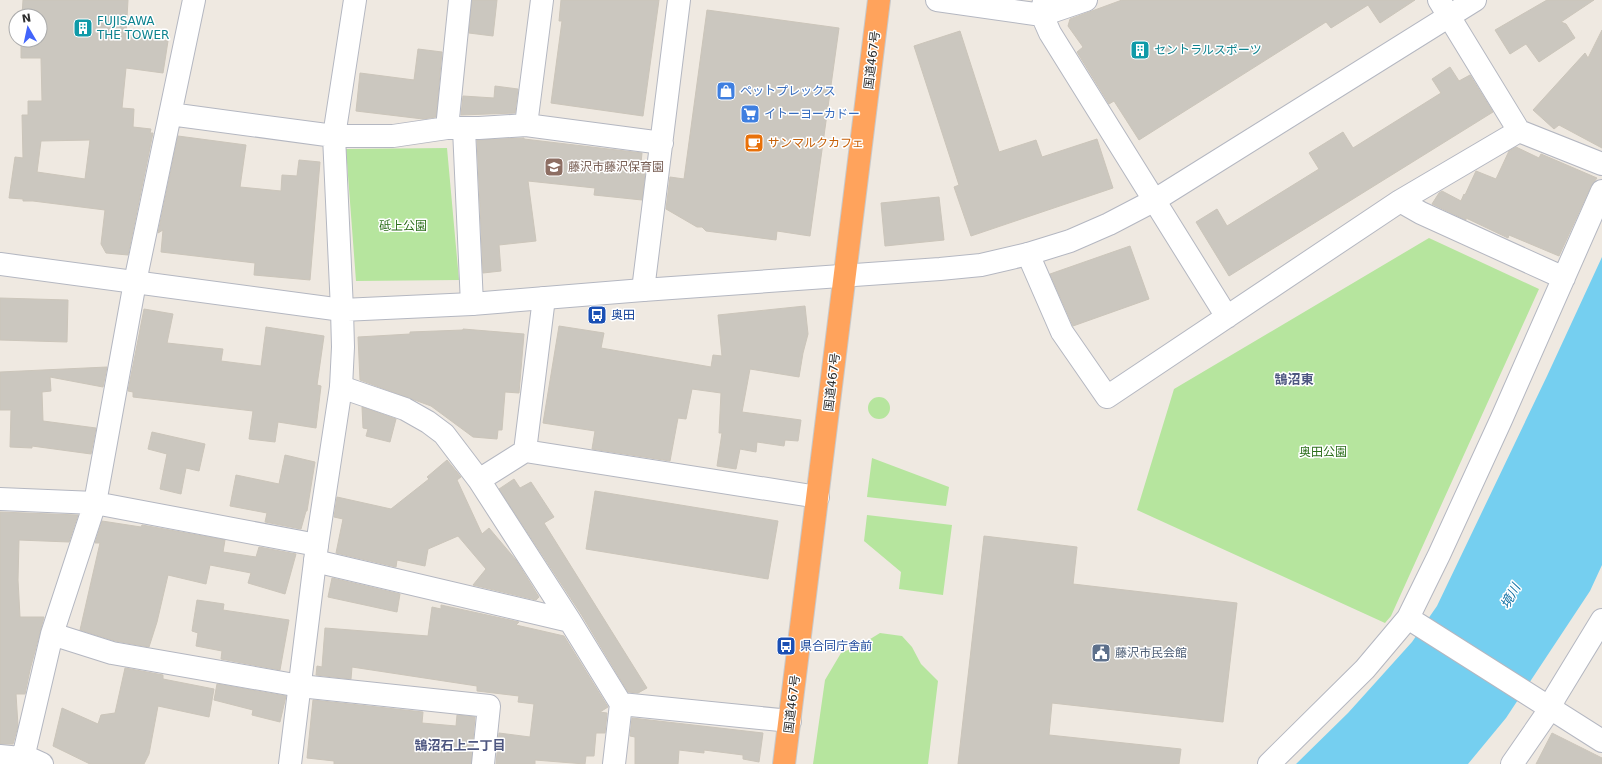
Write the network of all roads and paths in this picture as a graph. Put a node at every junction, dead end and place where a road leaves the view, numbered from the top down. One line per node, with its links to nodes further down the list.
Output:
1 (194, 0): 12 (street)
2 (355, 0): 16 (street)
3 (460, 0): 14 (street)
4 (542, 0): 13 (street)
5 (679, 0): 17 (street)
6 (879, 0): 24 (highway, 国道467号)
7 (937, 0): 10 (street)
8 (1086, 0): 10 (street)
9 (1475, 0): 11 (street)
10 (1043, 8): 20 (street)
11 (1445, 8): 15 (street); 20 (street)
12 (170, 114): 16 (street); 26 (street)
13 (526, 125): 14 (street); 17 (street)
14 (455, 128): 16 (street); 29 (street)
15 (1520, 131): 18 (street); 21 (street)
16 (334, 136): 30 (street)
17 (662, 143): 27 (street)
18 (1602, 164)
19 (1602, 191): 25 (street)
20 (1155, 200): 22 (street); 31 (street)
21 (1400, 201): 25 (street); 31 (street)
22 (1028, 254): 24 (street); 31 (street)
23 (0, 264): 26 (street)
24 (845, 276): 27 (street); 35 (highway, 国道467号)
25 (1564, 278): 39 (street)
26 (135, 282): 30 (street); 37 (street)
27 (643, 290): 28 (street)
28 (544, 298): 29 (street); 33 (street)
29 (472, 304): 30 (street)
30 (342, 310): 32 (street)
31 (1228, 317)
32 (341, 388): 34 (street); 38 (street)
33 (524, 451): 34 (street); 35 (street)
34 (479, 480): 41 (street)
35 (818, 497): 46 (highway, 国道467号)
36 (0, 499): 37 (street)
37 (95, 503): 38 (street); 42 (street)
38 (316, 553): 41 (street); 43 (street)
39 (1408, 618): 45 (street); 54 (street)
40 (1602, 620): 45 (street)
41 (570, 622): 44 (street)
42 (52, 634): 43 (street); 49 (street)
43 (300, 686): 50 (street); 51 (street)
44 (620, 704): 46 (street); 52 (street)
45 (1550, 709): 47 (street); 55 (street)
46 (790, 721): 53 (highway, 国道467号)
47 (1602, 740)
48 (0, 756): 49 (street)
49 (33, 761)
50 (290, 764)
51 (483, 764)
52 (614, 764)
53 (784, 764)
54 (1269, 764)
55 (1512, 764)

